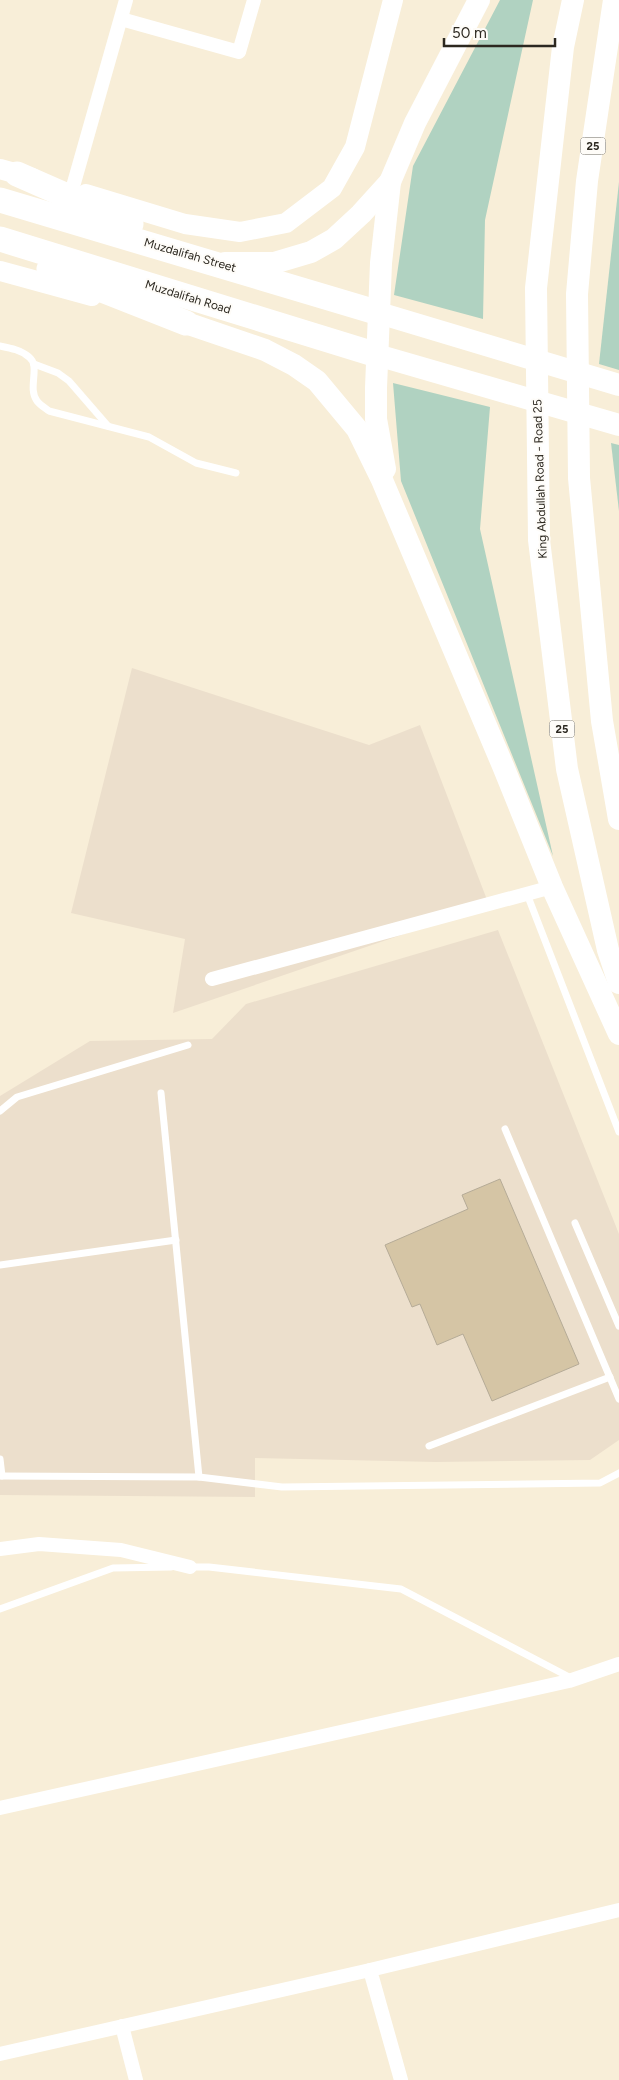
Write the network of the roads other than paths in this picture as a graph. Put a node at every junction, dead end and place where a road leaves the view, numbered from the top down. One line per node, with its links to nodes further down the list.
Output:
1 (126, 0): 7 (street)
2 (254, 0): 7 (street)
3 (393, 0): 10 (street)
4 (480, 0): 9 (main road)
5 (573, 0): 30 (main road, King Abdullah Road - Road 25 / 25)
6 (614, 0): 26 (main road, 25)
7 (121, 19): 10 (street)
8 (8, 172): 10 (street); 14 (highway)
9 (390, 182): 14 (main road); 16 (main road)
10 (72, 190)
11 (0, 200): 14 (highway, Muzdalifah Street)
12 (0, 239): 19 (highway, Muzdalifah Road)
13 (0, 250): 17 (highway)
14 (215, 263): 16 (highway, Muzdalifah Street)
15 (0, 270): 17 (street)
16 (379, 313): 19 (main road); 21 (main road)
17 (186, 323): 25 (main road)
18 (0, 346): 20 (lane)
19 (377, 354): 22 (main road); 25 (main road)
20 (34, 364): 23 (lane); 23 (lane)
21 (619, 385)
22 (619, 425)
23 (108, 426): 24 (lane)
24 (236, 473)
25 (391, 502): 27 (main road)
26 (619, 819)
27 (552, 887): 28 (street); 31 (main road)
28 (527, 894): 29 (street); 36 (lane)
29 (212, 980)
30 (619, 983)
31 (619, 1034)
32 (188, 1045): 34 (lane)
33 (161, 1093): 38 (lane)
34 (0, 1111)
35 (505, 1129): 41 (lane)
36 (619, 1132)
37 (575, 1223): 40 (lane)
38 (176, 1240): 39 (lane); 48 (lane)
39 (0, 1265)
40 (619, 1326)
41 (610, 1377): 42 (lane); 44 (lane)
42 (617, 1387): 43 (lane)
43 (619, 1399)
44 (430, 1446)
45 (0, 1459): 47 (lane)
46 (619, 1473): 48 (lane)
47 (1, 1476): 48 (lane)
48 (199, 1477)
49 (0, 1549): 50 (street)
50 (190, 1567): 51 (lane); 53 (lane)
51 (0, 1608)
52 (619, 1664): 53 (street)
53 (573, 1679): 54 (street)
54 (0, 1806)
55 (618, 1912): 56 (street)
56 (370, 1970): 57 (street); 60 (street)
57 (122, 2026): 58 (street); 59 (street)
58 (0, 2054)
59 (136, 2080)
60 (401, 2080)

